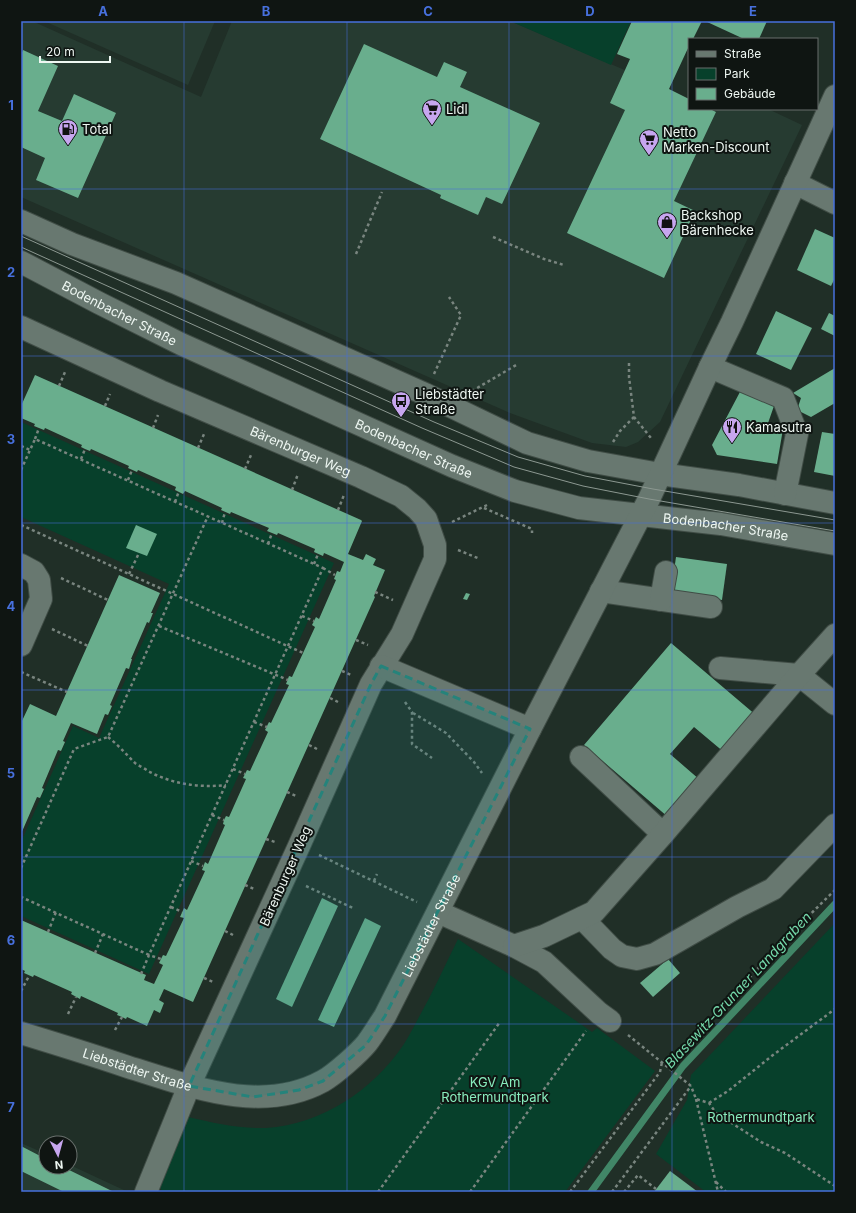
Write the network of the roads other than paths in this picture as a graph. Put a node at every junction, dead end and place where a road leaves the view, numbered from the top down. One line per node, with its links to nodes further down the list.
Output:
1 (835, 96): 2 (street, Liebstädter Straße)
2 (795, 183): 3 (street); 7 (street, Liebstädter Straße)
3 (835, 203)
4 (21, 222): 8 (street)
5 (21, 262): 11 (street, Bodenbacher Straße)
6 (21, 327): 22 (street, Bärenburger Weg)
7 (710, 367): 8 (street, Liebstädter Straße); 9 (street)
8 (660, 474): 9 (street); 11 (street, Liebstädter Straße)
9 (785, 494): 10 (street)
10 (835, 503)
11 (640, 516): 12 (street, Bodenbacher Straße); 15 (street, Liebstädter Straße)
12 (835, 544)
13 (21, 565): 19 (street)
14 (666, 572): 16 (street)
15 (601, 591): 16 (street); 24 (street, Liebstädter Straße)
16 (661, 600): 17 (street)
17 (711, 607)
18 (835, 635): 21 (street)
19 (21, 645)
20 (720, 668): 21 (street)
21 (799, 675): 23 (street); 27 (street)
22 (376, 676): 24 (street); 33 (street, Bärenburger Weg)
23 (835, 704)
24 (530, 729): 28 (street, Liebstädter Straße)
25 (581, 758): 27 (street)
26 (835, 825): 29 (street)
27 (663, 834): 29 (street)
28 (438, 912): 30 (street); 33 (street, Liebstädter Straße)
29 (582, 918): 30 (street)
30 (514, 946): 31 (street)
31 (604, 1017)
32 (21, 1033): 33 (street, Liebstädter Straße)
33 (189, 1086): 34 (street, Bärenburger Weg)
34 (148, 1191)

